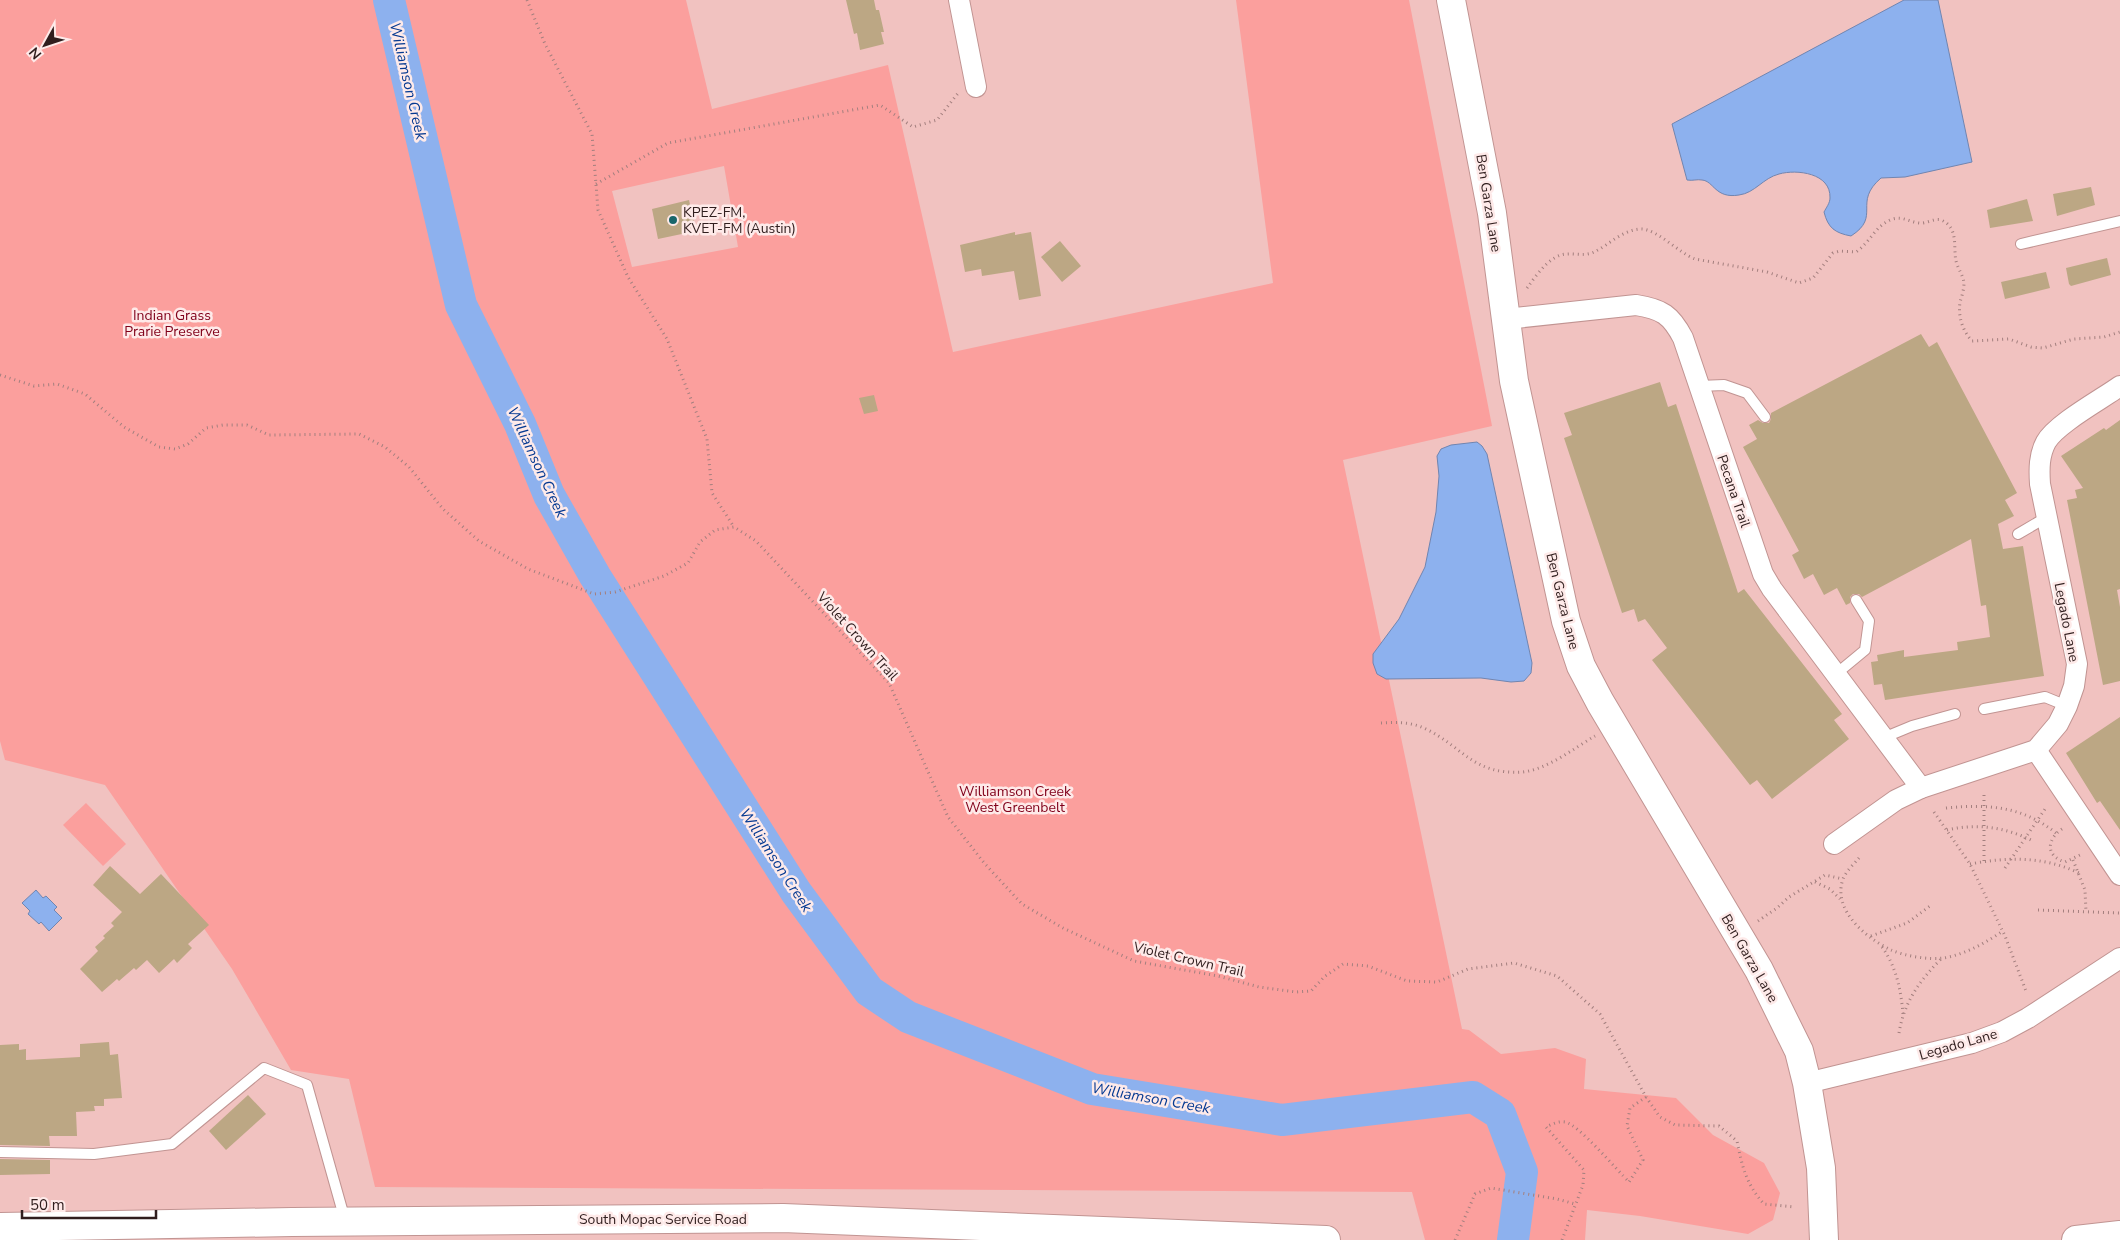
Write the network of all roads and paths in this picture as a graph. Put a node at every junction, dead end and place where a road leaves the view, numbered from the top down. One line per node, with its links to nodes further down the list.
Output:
1 (527, 0): 5 (path)
2 (959, 0): 4 (street)
3 (1451, 0): 9 (main road, Ben Garza Lane)
4 (975, 82): 5 (path)
5 (596, 184): 16 (path)
6 (2120, 221): 7 (lane)
7 (2021, 244)
8 (1527, 288): 10 (path)
9 (1506, 320): 12 (street, Pecana Trail); 66 (main road, Ben Garza Lane)
10 (2120, 332)
11 (0, 375): 16 (path)
12 (1699, 386): 14 (lane); 19 (street, Pecana Trail)
13 (2120, 386): 15 (street, Legado Lane)
14 (1764, 417)
15 (2047, 517): 17 (lane); 20 (street, Legado Lane)
16 (734, 527): 67 (path, Violet Crown Trail)
17 (2018, 534)
18 (1856, 600): 19 (lane)
19 (1836, 674): 25 (street, Pecana Trail)
20 (2068, 706): 21 (lane); 26 (street, Legado Lane)
21 (1984, 708)
22 (1955, 714): 25 (lane)
23 (1380, 723): 24 (path)
24 (1595, 735)
25 (1883, 738): 27 (street, Pecana Trail)
26 (2036, 750): 27 (street); 49 (street)
27 (1921, 788): 40 (street)
28 (1984, 795): 29 (path)
29 (1984, 806): 31 (path); 33 (path); 34 (path)
30 (2047, 806): 33 (path)
31 (1946, 808)
32 (1934, 812): 36 (path)
33 (2037, 821): 37 (path); 38 (path)
34 (1984, 827): 36 (path); 38 (path); 45 (path)
35 (2062, 829): 37 (path)
36 (1947, 830): 46 (path)
37 (2056, 833): 44 (path)
38 (2026, 838): 39 (path); 43 (path)
39 (2033, 841)
40 (1834, 844)
41 (2080, 855): 44 (path)
42 (1860, 858): 50 (path)
43 (2011, 859): 45 (path); 47 (path); 48 (path)
44 (2073, 860): 48 (path)
45 (1984, 861): 46 (path)
46 (1970, 864): 58 (path)
47 (2005, 868)
48 (2079, 873): 55 (path)
49 (2120, 875)
50 (1843, 879): 51 (path); 52 (path)
51 (1814, 882): 52 (path); 57 (path)
52 (1841, 900): 59 (path)
53 (1930, 906): 59 (path)
54 (2038, 910): 55 (path)
55 (2086, 912): 56 (path)
56 (2119, 913)
57 (1758, 921)
58 (2003, 931): 61 (path); 63 (path)
59 (1870, 936): 60 (path)
60 (1880, 944): 61 (path); 64 (path)
61 (1942, 958): 64 (path)
62 (2120, 958): 66 (street, Legado Lane)
63 (2026, 991)
64 (1903, 1015): 65 (path)
65 (1899, 1033)
66 (1807, 1083): 77 (main road, Ben Garza Lane)
67 (1646, 1097): 69 (path); 70 (path, Violet Crown Trail)
68 (0, 1152): 71 (lane)
69 (1575, 1204): 75 (path); 76 (path)
70 (1796, 1206)
71 (346, 1221): 72 (main road, South Mopac Service Road); 74 (main road, South Mopac Service Road)
72 (0, 1227)
73 (2120, 1235): 78 (main road)
74 (1326, 1240)
75 (1455, 1240)
76 (1562, 1240)
77 (1824, 1240)
78 (2076, 1240)

